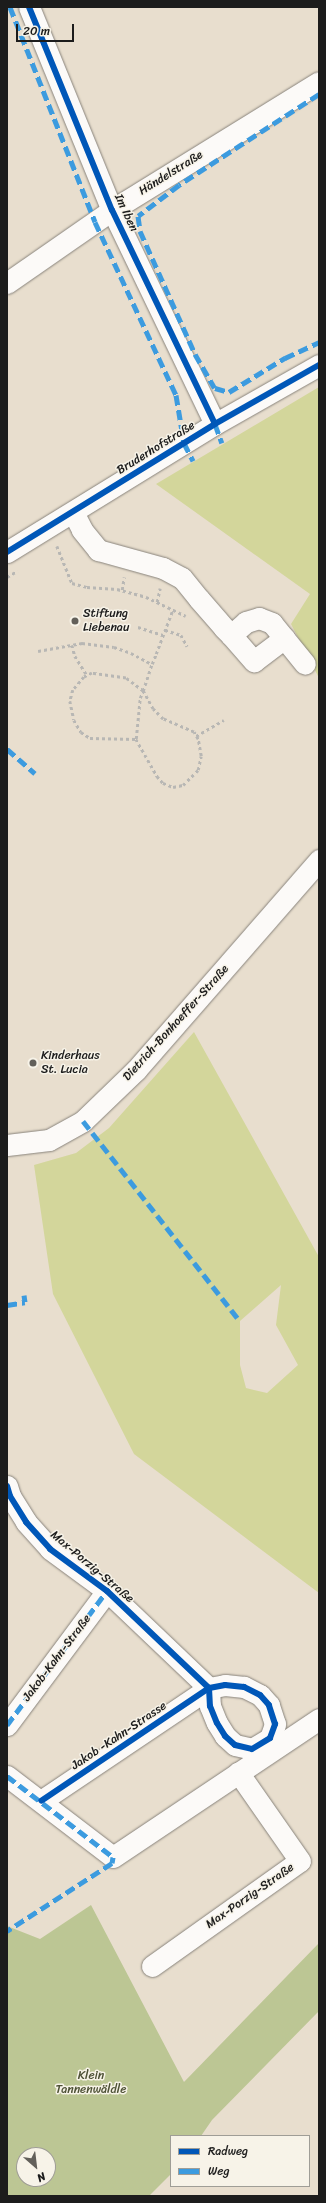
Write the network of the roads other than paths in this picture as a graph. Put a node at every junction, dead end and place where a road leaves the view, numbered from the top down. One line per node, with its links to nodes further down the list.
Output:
1 (29, 7): 3 (street, Im Iben)
2 (319, 82): 3 (street, Händelstraße)
3 (112, 210): 4 (street, Händelstraße); 6 (street, Im Iben)
4 (7, 283)
5 (319, 365): 6 (street, Bruderhofstraße)
6 (215, 424): 7 (street, Bruderhofstraße)
7 (73, 512): 8 (street, Bruderhofstraße); 9 (street)
8 (7, 552)
9 (231, 636): 10 (street); 10 (street)
10 (284, 638): 11 (street)
11 (305, 664)
12 (319, 860): 13 (street, Dietrich-Bonhoeffer-Straße)
13 (7, 1145)
14 (7, 1486): 15 (street, Max-Porzig-Straße)
15 (107, 1591): 16 (street, Max-Porzig-Straße); 18 (street, Jakob-Kahn-Straße)
16 (209, 1688): 19 (street); 19 (street); 21 (street, Jakob -Kahn-Strasse)
17 (319, 1719): 19 (street)
18 (7, 1725)
19 (248, 1761): 21 (street); 22 (street, Max-Porzig-Straße)
20 (7, 1776): 21 (street)
21 (41, 1801)
22 (152, 1966)

